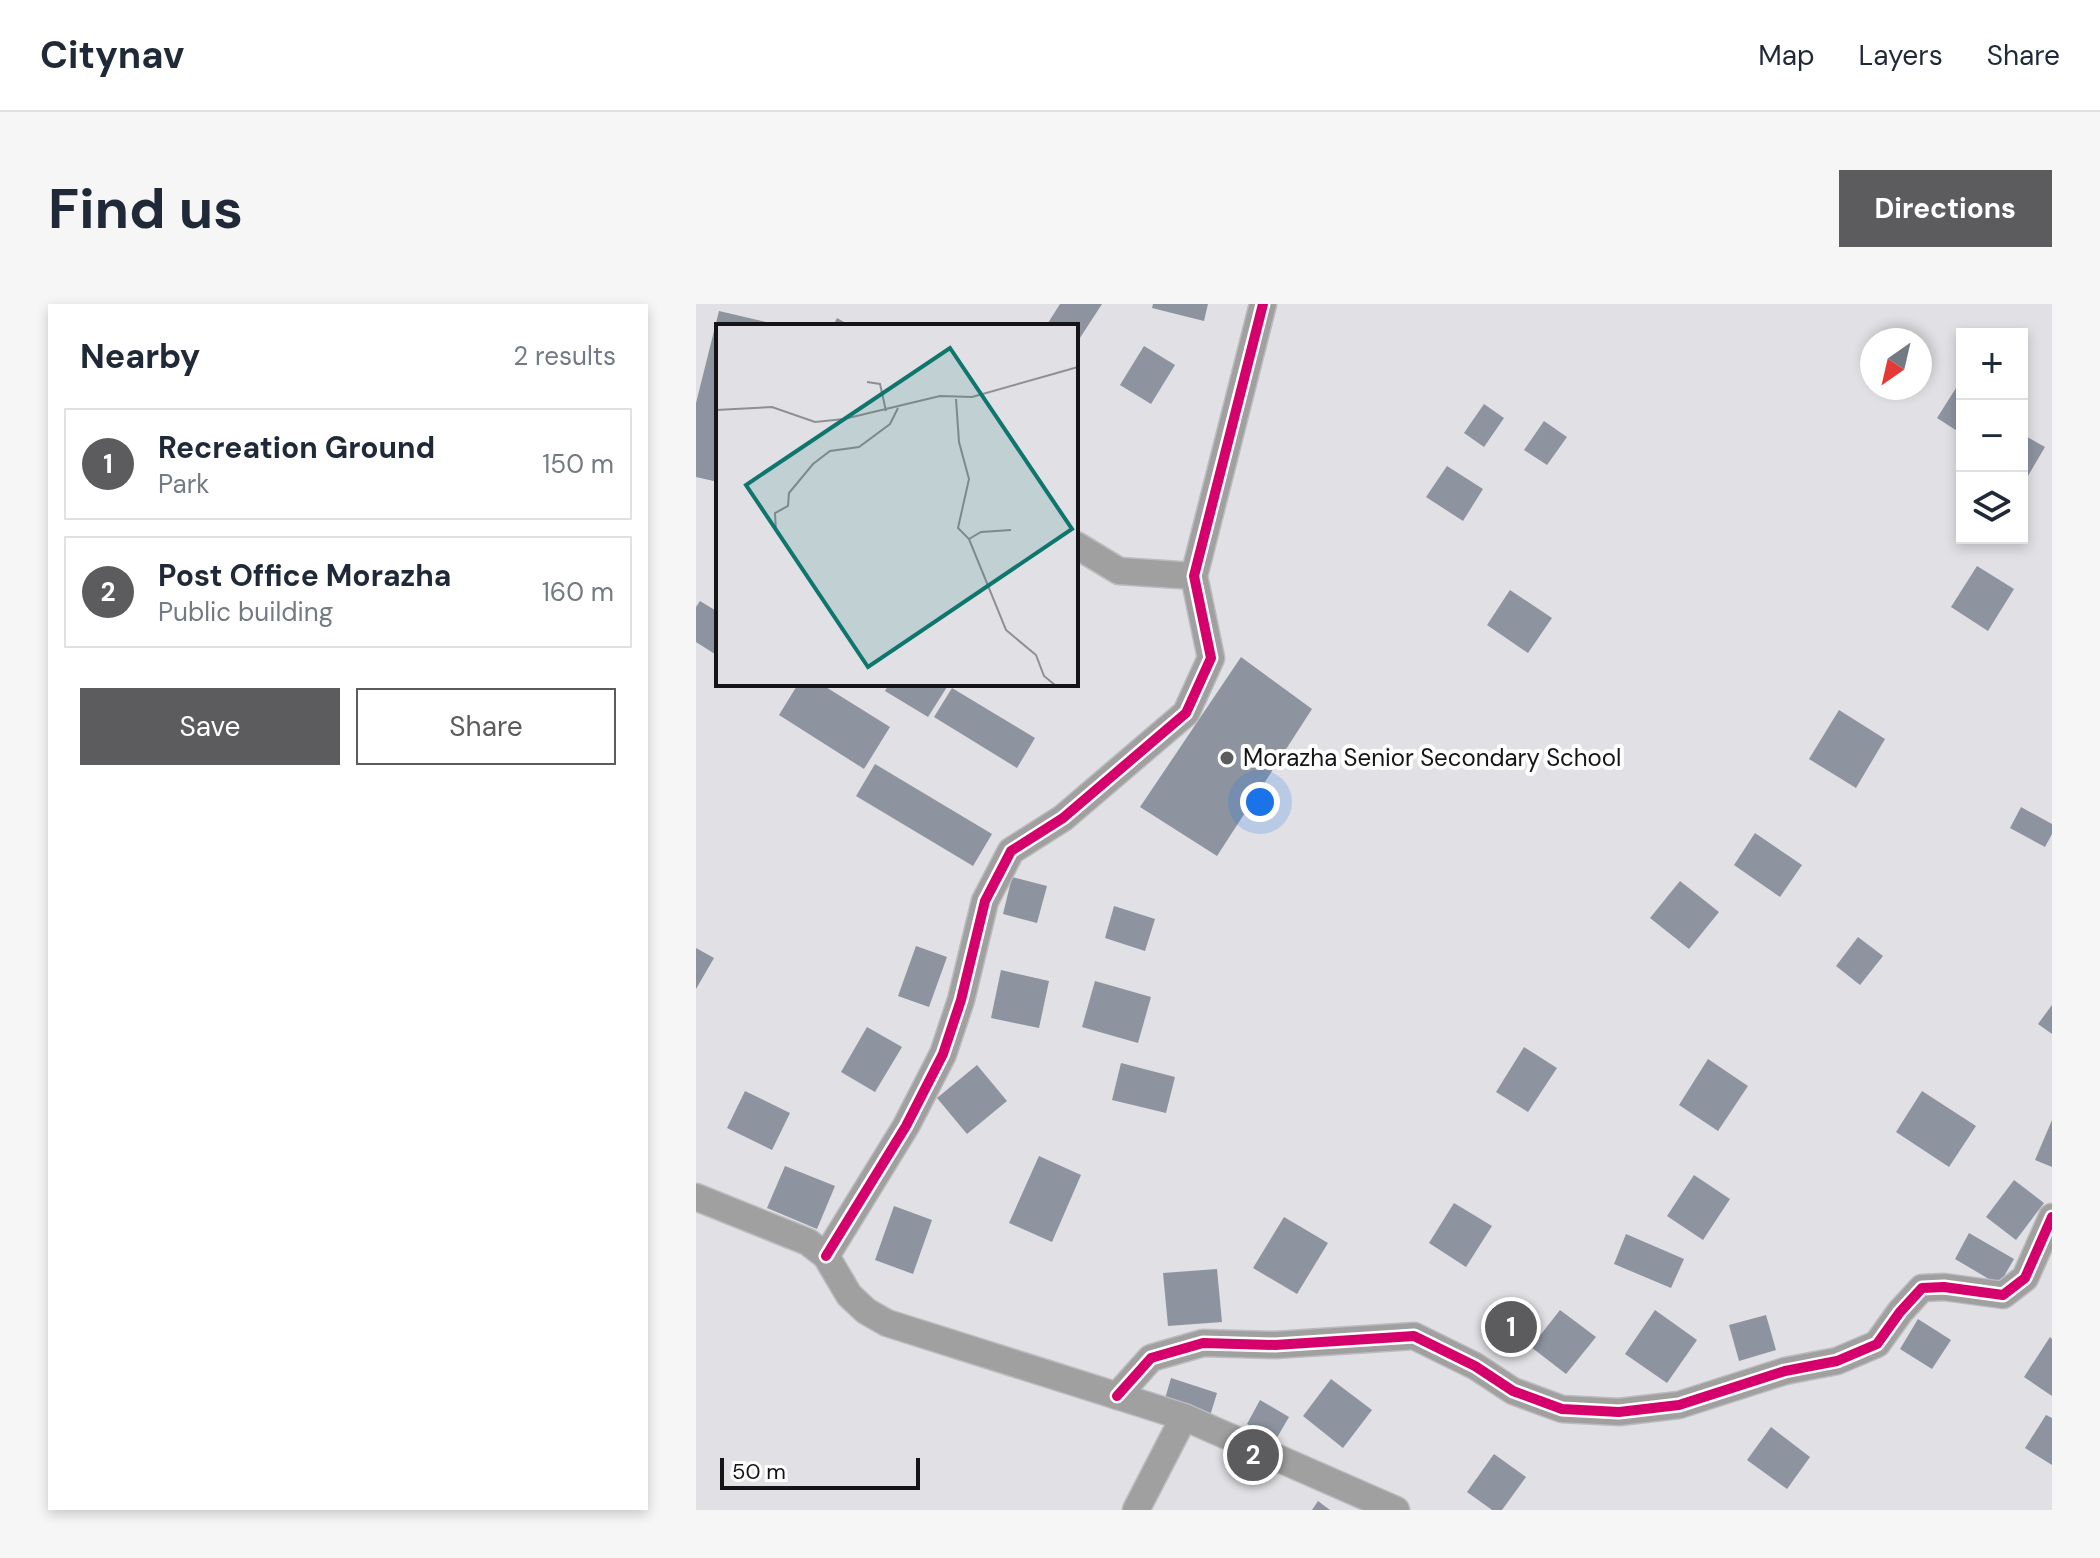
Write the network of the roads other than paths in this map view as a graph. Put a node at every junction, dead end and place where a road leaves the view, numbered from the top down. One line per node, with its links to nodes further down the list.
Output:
1 (1263, 304): 3 (street)
2 (1078, 546): 3 (street)
3 (1194, 576): 6 (street)
4 (696, 1197): 6 (street)
5 (2052, 1217): 7 (street)
6 (826, 1256): 7 (street)
7 (1117, 1396): 8 (street)
8 (1184, 1417): 9 (street); 10 (street)
9 (1136, 1510)
10 (1396, 1510)

